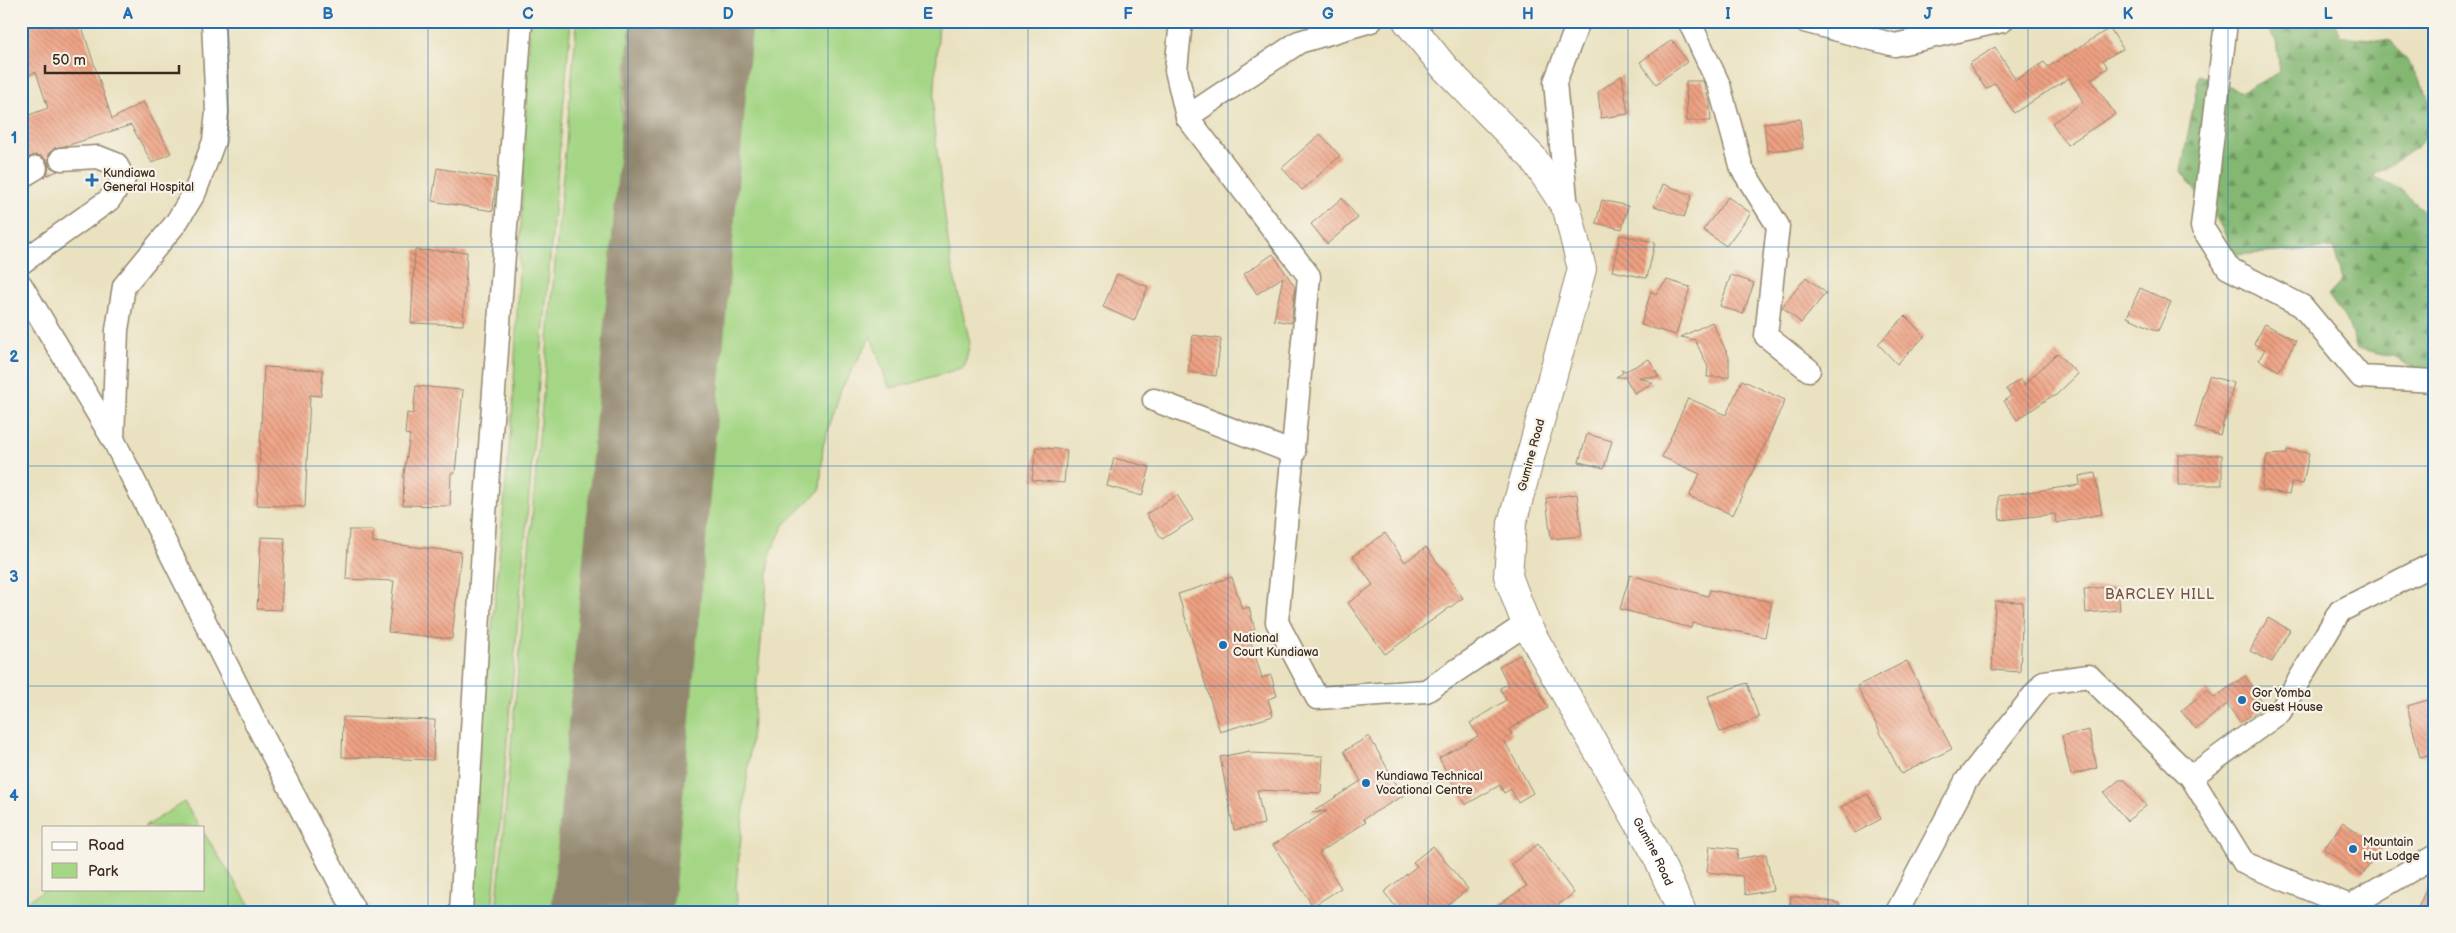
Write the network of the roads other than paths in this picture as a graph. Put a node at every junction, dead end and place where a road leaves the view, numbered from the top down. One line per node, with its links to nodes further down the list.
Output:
1 (213, 21): 19 (street)
2 (521, 21): 26 (street)
3 (1181, 21): 11 (street)
4 (1371, 21): 11 (street)
5 (1407, 21): 13 (main road, Gumine Road)
6 (1579, 21): 13 (street)
7 (1689, 21): 16 (street)
8 (1804, 21): 9 (street)
9 (2002, 21)
10 (2224, 21): 17 (street)
11 (1187, 117): 20 (street)
12 (61, 159): 14 (street)
13 (1567, 210): 22 (main road, Gumine Road)
14 (21, 263)
15 (21, 285): 19 (street)
16 (1809, 370)
17 (2435, 381)
18 (1154, 400): 20 (street)
19 (113, 439): 25 (street)
20 (1294, 453): 22 (street)
21 (2435, 564): 23 (street)
22 (1526, 624): 27 (main road, Gumine Road)
23 (2191, 777): 24 (street); 28 (street)
24 (2435, 856)
25 (355, 912)
26 (461, 912)
27 (1682, 912)
28 (1897, 912)

